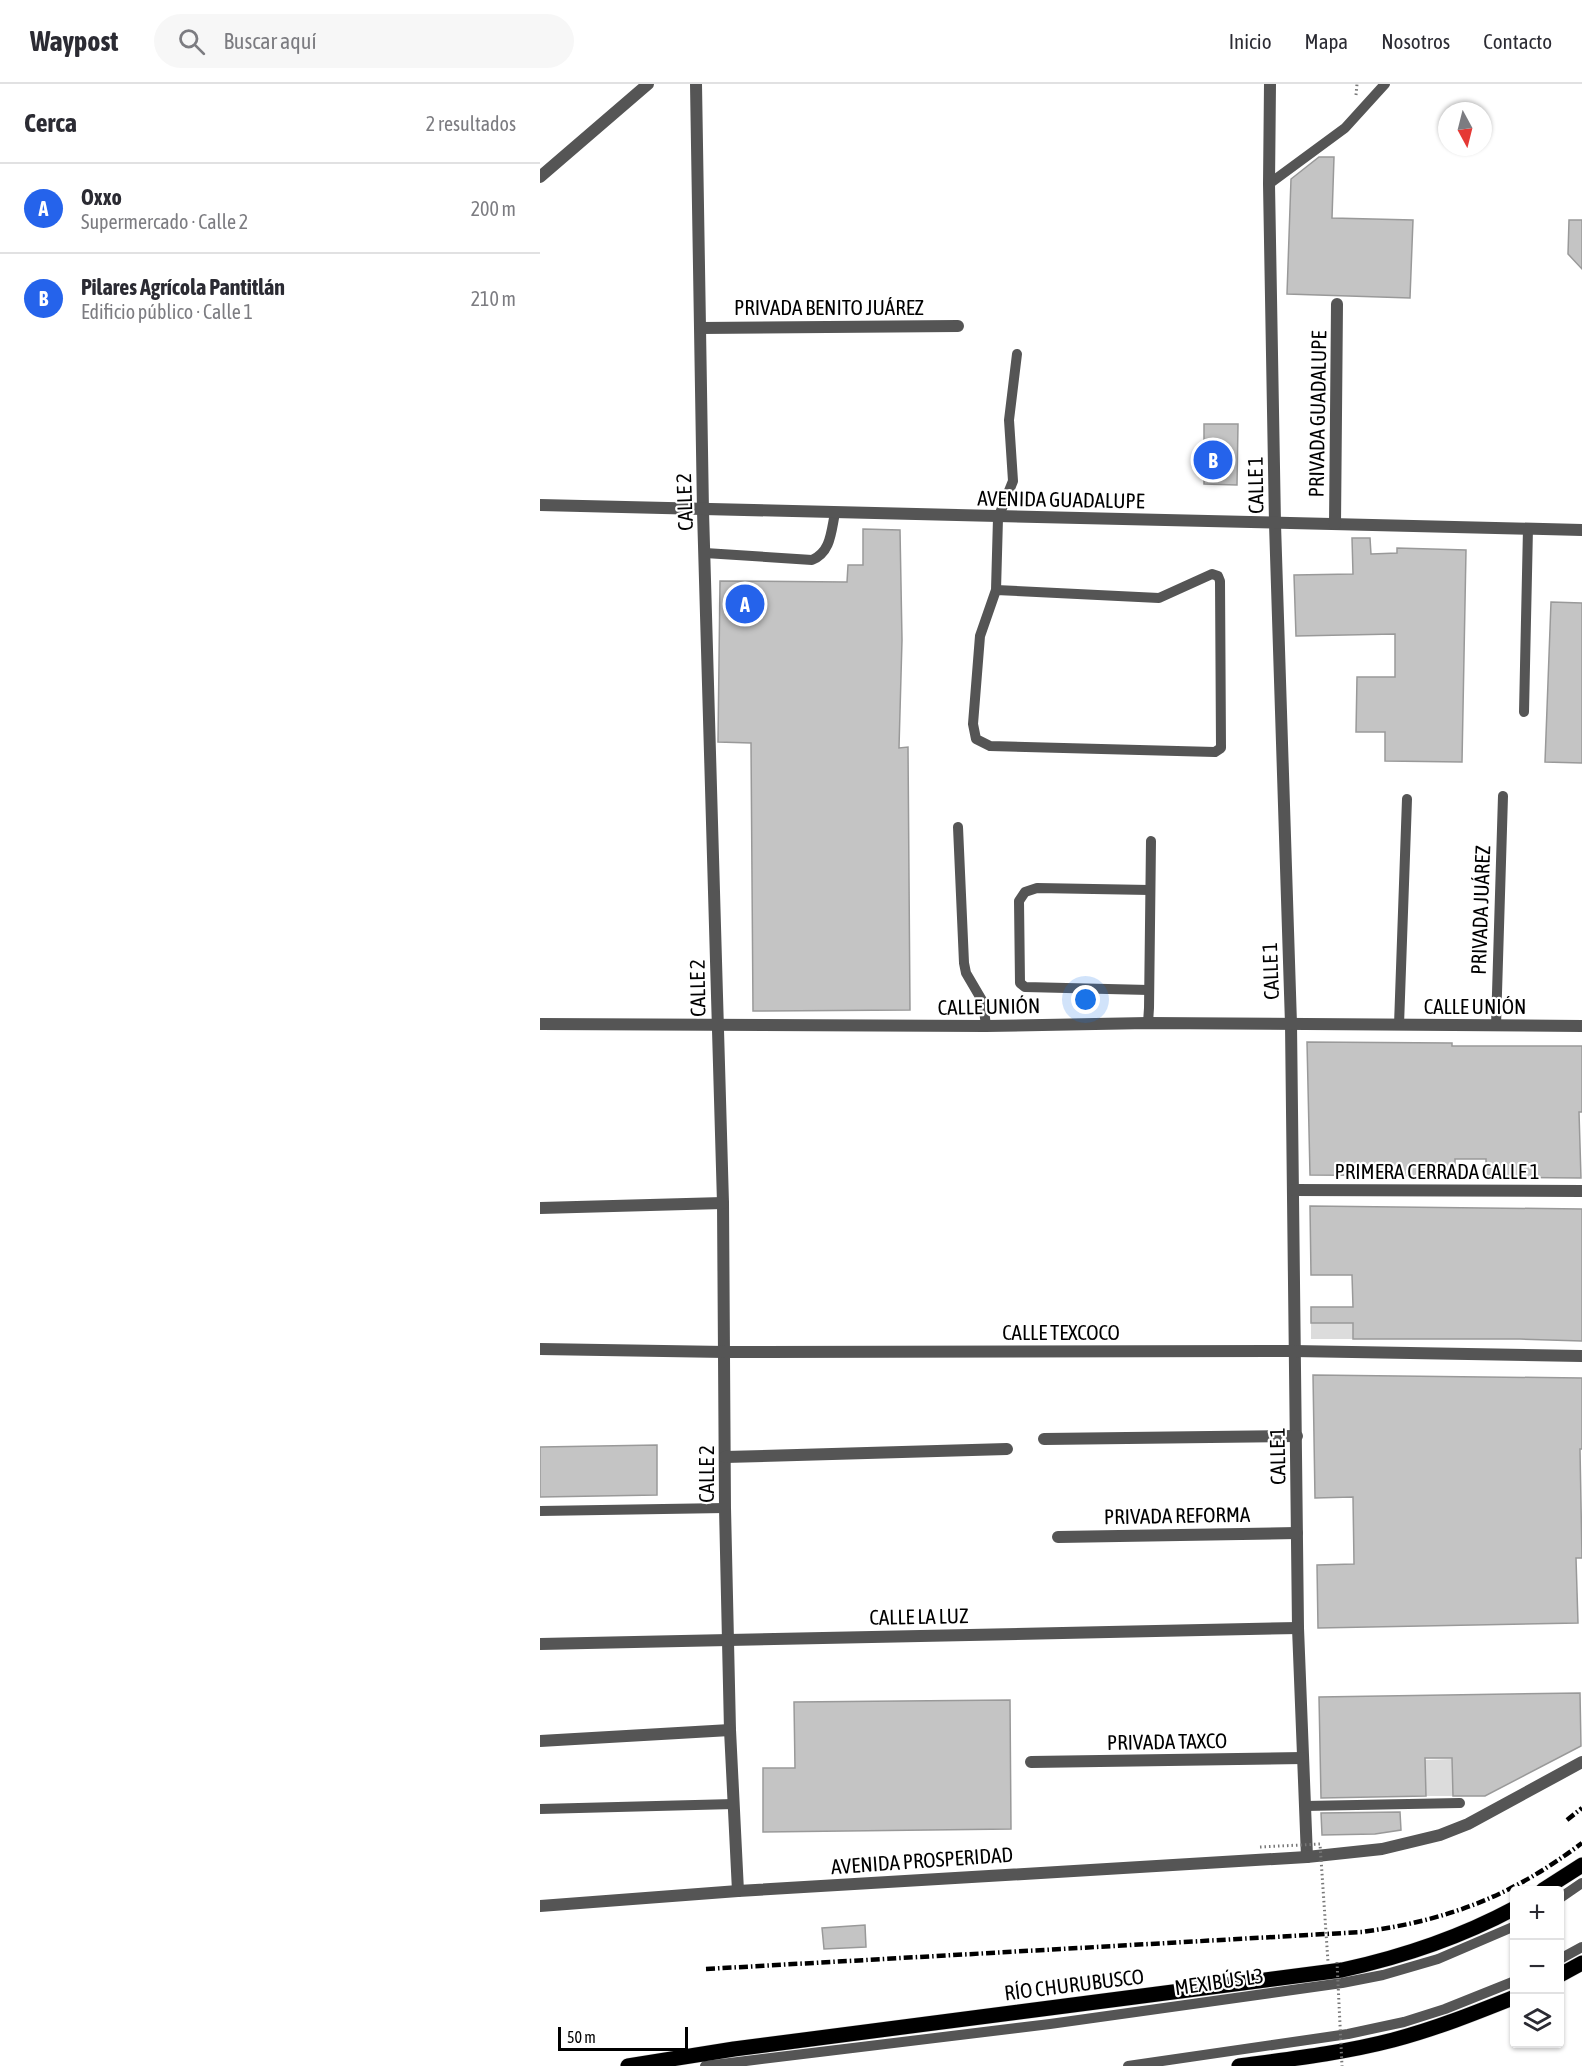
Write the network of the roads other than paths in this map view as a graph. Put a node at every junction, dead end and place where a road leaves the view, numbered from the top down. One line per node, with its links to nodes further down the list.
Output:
1 (648, 84): 5 (street)
2 (696, 84): 9 (street, CALLE 2)
3 (1270, 84): 6 (street, CALLE 1)
4 (1385, 84): 6 (lane)
5 (540, 177)
6 (1269, 184): 15 (street, CALLE 1)
7 (1337, 304): 16 (street, PRIVADA GUADALUPE)
8 (958, 326): 9 (street, PRIVADA BENITO JUÁREZ)
9 (701, 328): 12 (street, CALLE 2)
10 (1017, 354): 14 (lane)
11 (540, 505): 12 (street, AVENIDA GUADALUPE)
12 (703, 511): 13 (street, AVENIDA GUADALUPE); 19 (street, CALLE 2)
13 (835, 513): 14 (street, AVENIDA GUADALUPE); 19 (lane)
14 (998, 518): 15 (street, AVENIDA GUADALUPE); 20 (lane)
15 (1275, 524): 16 (street, AVENIDA GUADALUPE); 30 (street, CALLE 1)
16 (1335, 524): 17 (street, AVENIDA GUADALUPE)
17 (1528, 528): 18 (street, AVENIDA GUADALUPE); 21 (lane)
18 (1582, 530)
19 (705, 553): 32 (street, CALLE 2)
20 (996, 590): 20 (lane)
21 (1524, 712)
22 (1503, 796): 34 (lane, PRIVADA JUÁREZ)
23 (1407, 799): 31 (lane)
24 (958, 827): 33 (lane)
25 (1151, 840): 26 (lane)
26 (1150, 890): 27 (lane); 27 (lane)
27 (1149, 990): 28 (lane)
28 (1148, 1023): 30 (street, CALLE UNIÓN); 33 (street, CALLE UNIÓN)
29 (540, 1024): 32 (street, CALLE UNIÓN)
30 (1291, 1024): 31 (street, CALLE UNIÓN); 36 (street, CALLE 1)
31 (1399, 1025): 34 (street, CALLE UNIÓN)
32 (717, 1026): 33 (street, CALLE UNIÓN); 38 (street, CALLE 2)
33 (986, 1026)
34 (1496, 1026): 35 (street, CALLE UNIÓN)
35 (1582, 1026)
36 (1293, 1190): 37 (street, PRIMERA CERRADA CALLE 1); 41 (street, CALLE 1)
37 (1582, 1191)
38 (723, 1203): 39 (street); 42 (street, CALLE 2)
39 (540, 1208)
40 (540, 1349): 42 (street, CALLE TEXCOCO)
41 (1294, 1351): 42 (street, CALLE TEXCOCO); 43 (street, CALLE TEXCOCO); 44 (street, CALLE 1)
42 (725, 1352): 47 (street, CALLE 2)
43 (1582, 1356)
44 (1297, 1436): 45 (street); 50 (street, CALLE 1)
45 (1044, 1439)
46 (1007, 1449): 47 (street)
47 (725, 1457): 48 (street, CALLE 2)
48 (725, 1508): 49 (lane); 53 (street, CALLE 2)
49 (540, 1511)
50 (1297, 1533): 51 (street, PRIVADA REFORMA); 52 (street, CALLE 1)
51 (1058, 1537)
52 (1298, 1628): 53 (street, CALLE LA LUZ); 57 (street, CALLE 1)
53 (728, 1639): 54 (street, CALLE LA LUZ); 55 (street, CALLE 2)
54 (540, 1644)
55 (730, 1730): 56 (street); 61 (street, CALLE 2)
56 (540, 1741)
57 (1303, 1758): 58 (street, PRIVADA TAXCO); 62 (street, CALLE 1)
58 (1031, 1762)
59 (1582, 1762): 64 (street, AVENIDA PROSPERIDAD)
60 (1460, 1803): 62 (lane)
61 (734, 1804): 63 (lane); 68 (street, CALLE 2)
62 (1305, 1806): 64 (street, CALLE 1)
63 (540, 1809)
64 (1307, 1857): 68 (street, AVENIDA PROSPERIDAD)
65 (1582, 1865): 67 (main road)
66 (1582, 1883): 69 (lane)
67 (1549, 1886)
68 (738, 1891): 70 (street, AVENIDA PROSPERIDAD)
69 (1564, 1895)
70 (540, 1906)
71 (1510, 1910): 80 (main road, RÍO CHURUBUSCO)
72 (1510, 1928): 81 (lane, MEXIBÚS L3)
73 (1582, 1947): 74 (lane)
74 (1564, 1957)
75 (1582, 1963): 76 (main road)
76 (1564, 1973)
77 (1510, 1983): 82 (lane)
78 (1510, 1999): 79 (main road)
79 (1307, 2062): 83 (main road)
80 (628, 2066)
81 (705, 2066)
82 (1128, 2066)
83 (1239, 2066)

